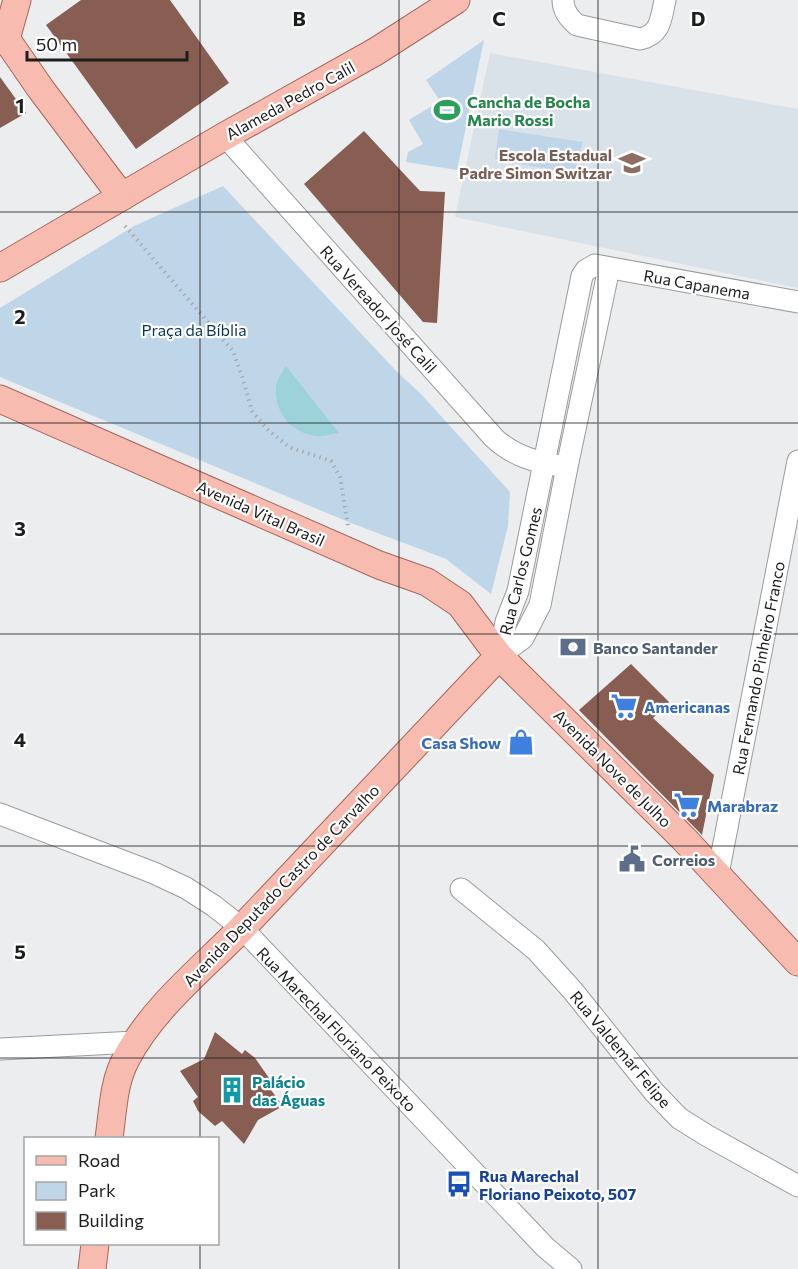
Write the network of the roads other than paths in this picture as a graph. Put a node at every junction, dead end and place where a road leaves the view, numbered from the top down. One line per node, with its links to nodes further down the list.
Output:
1 (17, 0): 5 (main road)
2 (456, 0): 6 (main road, Alameda Pedro Calil)
3 (563, 0): 4 (street)
4 (665, 0)
5 (3, 35): 7 (main road)
6 (225, 136): 7 (main road, Alameda Pedro Calil); 13 (street, Rua Vereador José Calil)
7 (122, 197): 9 (main road, Alameda Pedro Calil)
8 (602, 266): 10 (street, Rua Capanema); 13 (street, Rua Carlos Gomes)
9 (0, 268)
10 (798, 302)
11 (0, 399): 14 (main road, Avenida Vital Brasil)
12 (798, 461): 16 (street, Rua Fernando Pinheiro Franco)
13 (556, 465): 14 (street, Rua Carlos Gomes)
14 (499, 656): 16 (main road, Avenida Nove de Julho); 18 (main road, Avenida Deputado Castro de Carvalho)
15 (0, 814): 18 (street, Rua Marechal Floriano Peixoto)
16 (718, 874): 19 (main road, Avenida Nove de Julho)
17 (461, 889): 23 (street, Rua Valdemar Felipe)
18 (242, 928): 20 (main road, Avenida Deputado Castro de Carvalho); 26 (street, Rua Marechal Floriano Peixoto)
19 (798, 962)
20 (135, 1042): 21 (street); 22 (main road, Avenida Deputado Castro de Carvalho)
21 (0, 1049)
22 (109, 1137)
23 (798, 1186)
24 (95, 1245): 25 (main road)
25 (92, 1269)
26 (570, 1269)

